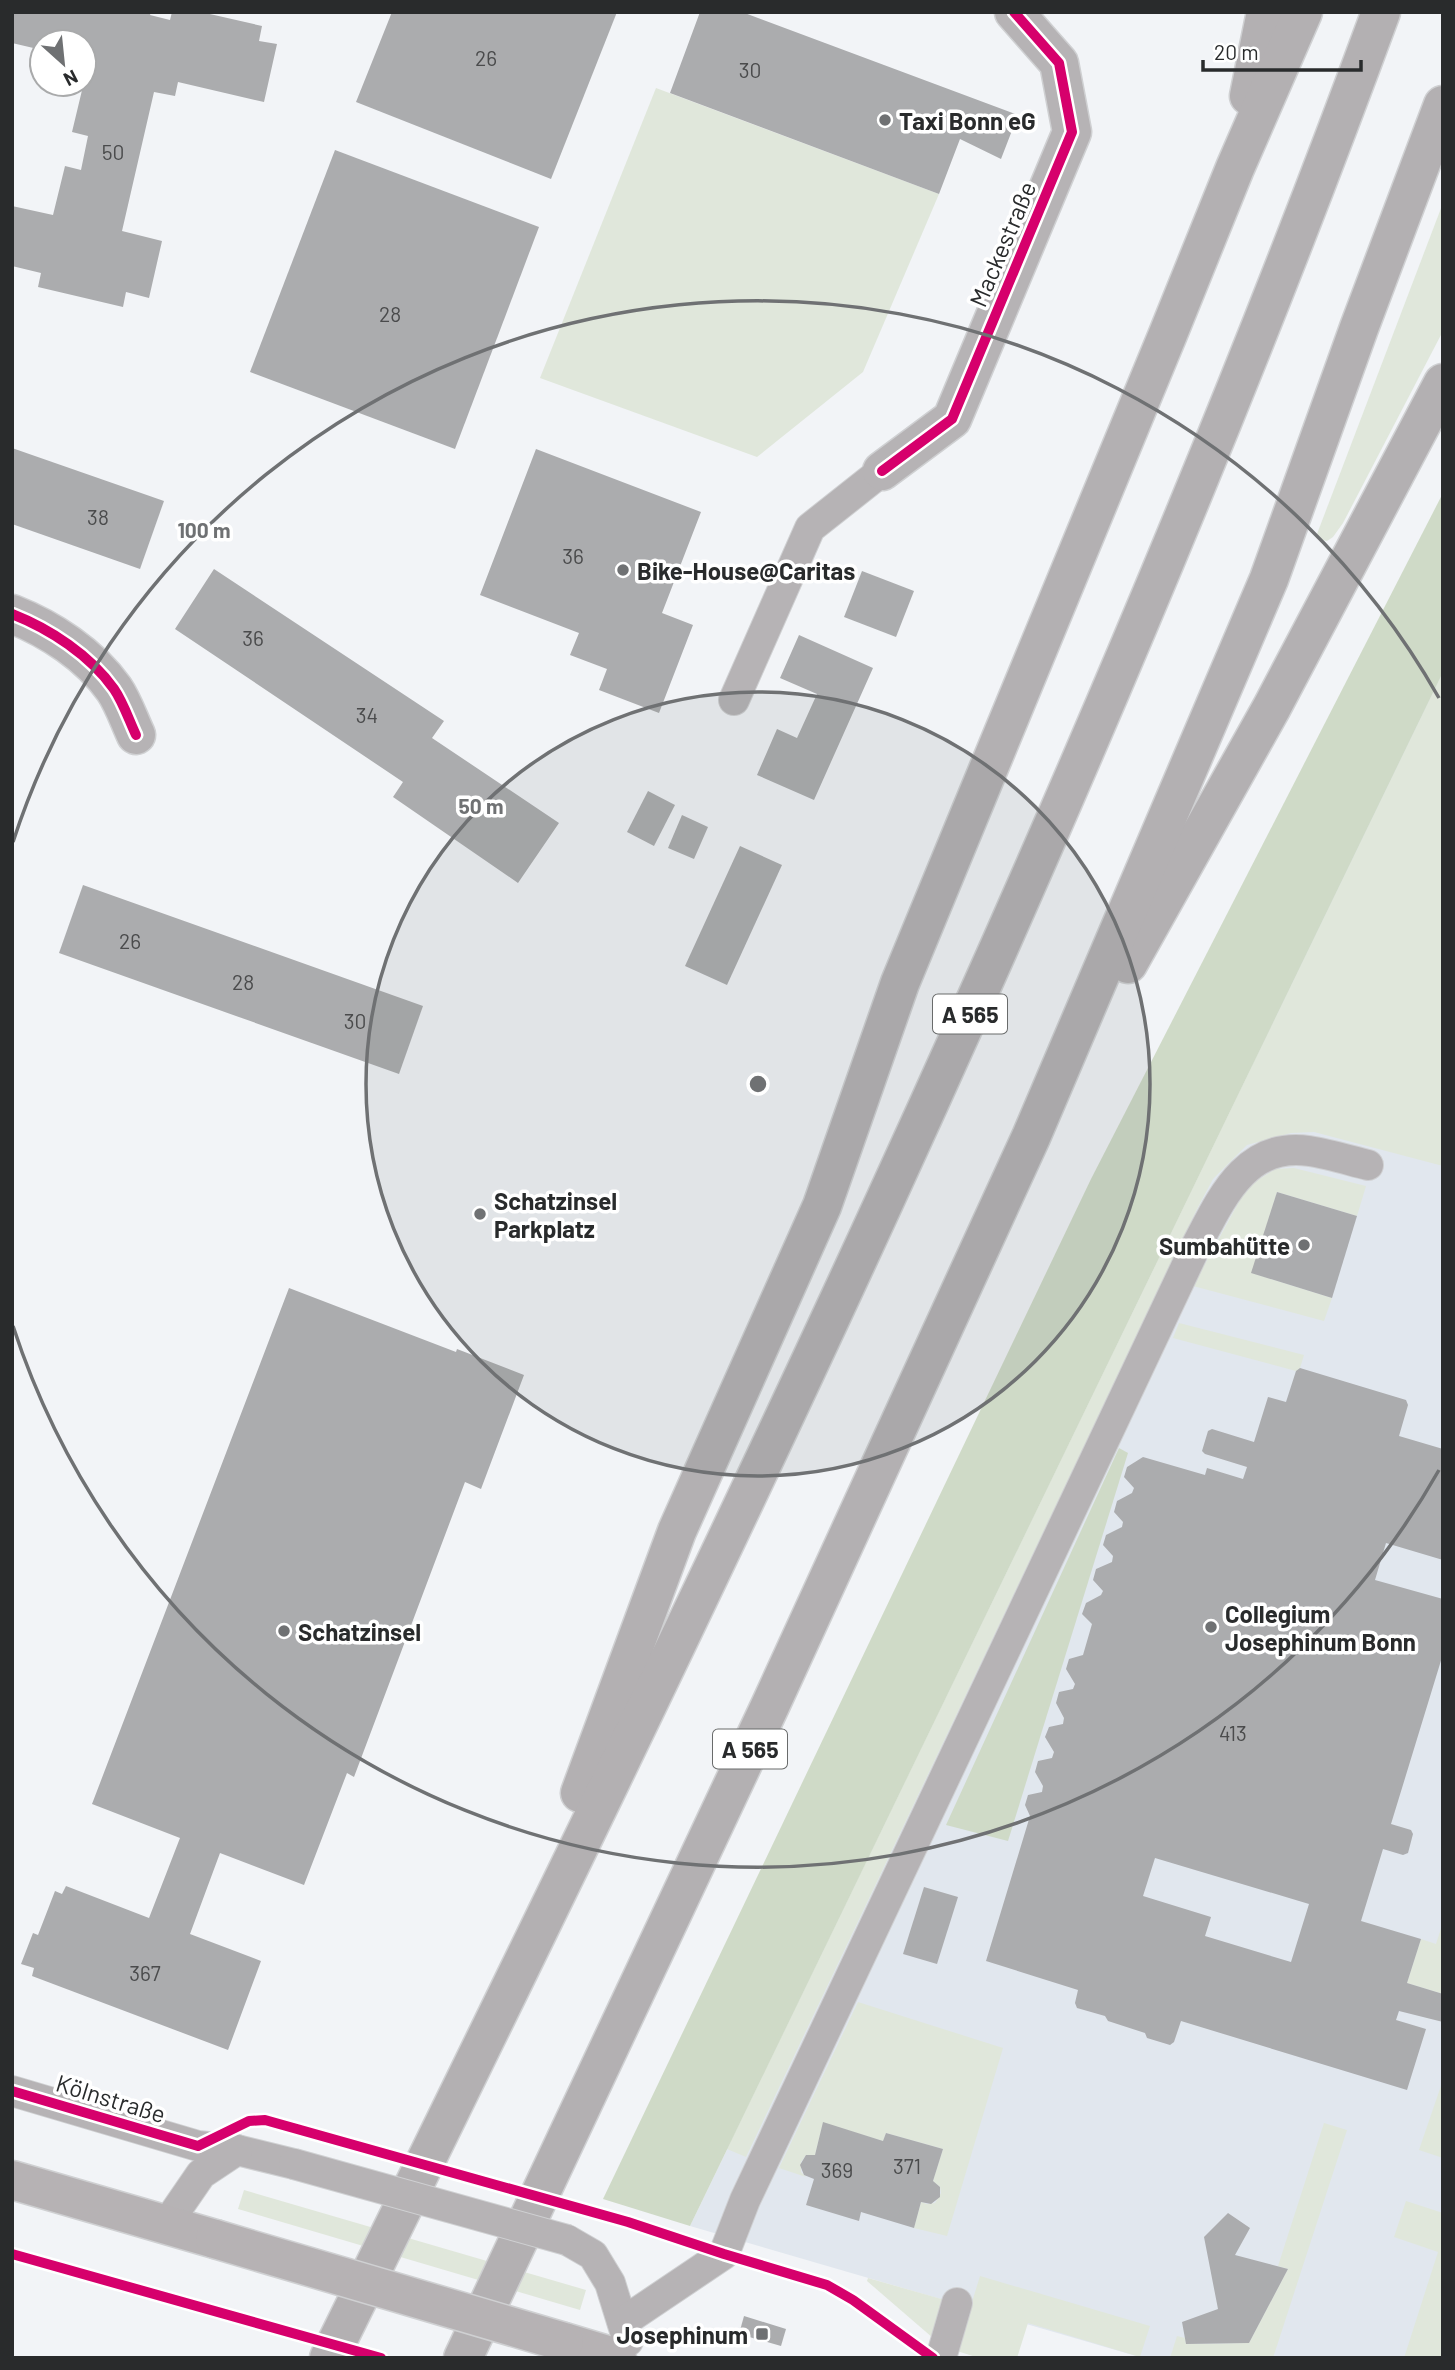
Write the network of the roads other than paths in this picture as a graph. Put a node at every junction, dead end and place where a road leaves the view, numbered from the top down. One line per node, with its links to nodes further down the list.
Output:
1 (1014, 12): 8 (street, Mackestraße)
2 (1266, 12): 6 (highway)
3 (1303, 12): 6 (highway)
4 (1381, 12): 14 (highway, A 565)
5 (1443, 105): 12 (highway, A 565)
6 (1235, 168): 14 (highway)
7 (1443, 383): 12 (highway)
8 (882, 471): 10 (lane)
9 (12, 614): 11 (street)
10 (734, 700)
11 (136, 735)
12 (1031, 1137): 22 (highway, A 565)
13 (1368, 1165): 20 (lane)
14 (506, 1992): 21 (highway, A 565)
15 (12, 2091): 16 (lane, Kölnstraße)
16 (237, 2150): 18 (lane); 20 (lane, Kölnstraße, bridge)
17 (14, 2185): 18 (main road)
18 (166, 2225): 20 (main road, bridge)
19 (957, 2303): 24 (lane)
20 (620, 2340): 23 (lane, Kölnstraße)
21 (329, 2358)
22 (463, 2358)
23 (634, 2358)
24 (942, 2358)

